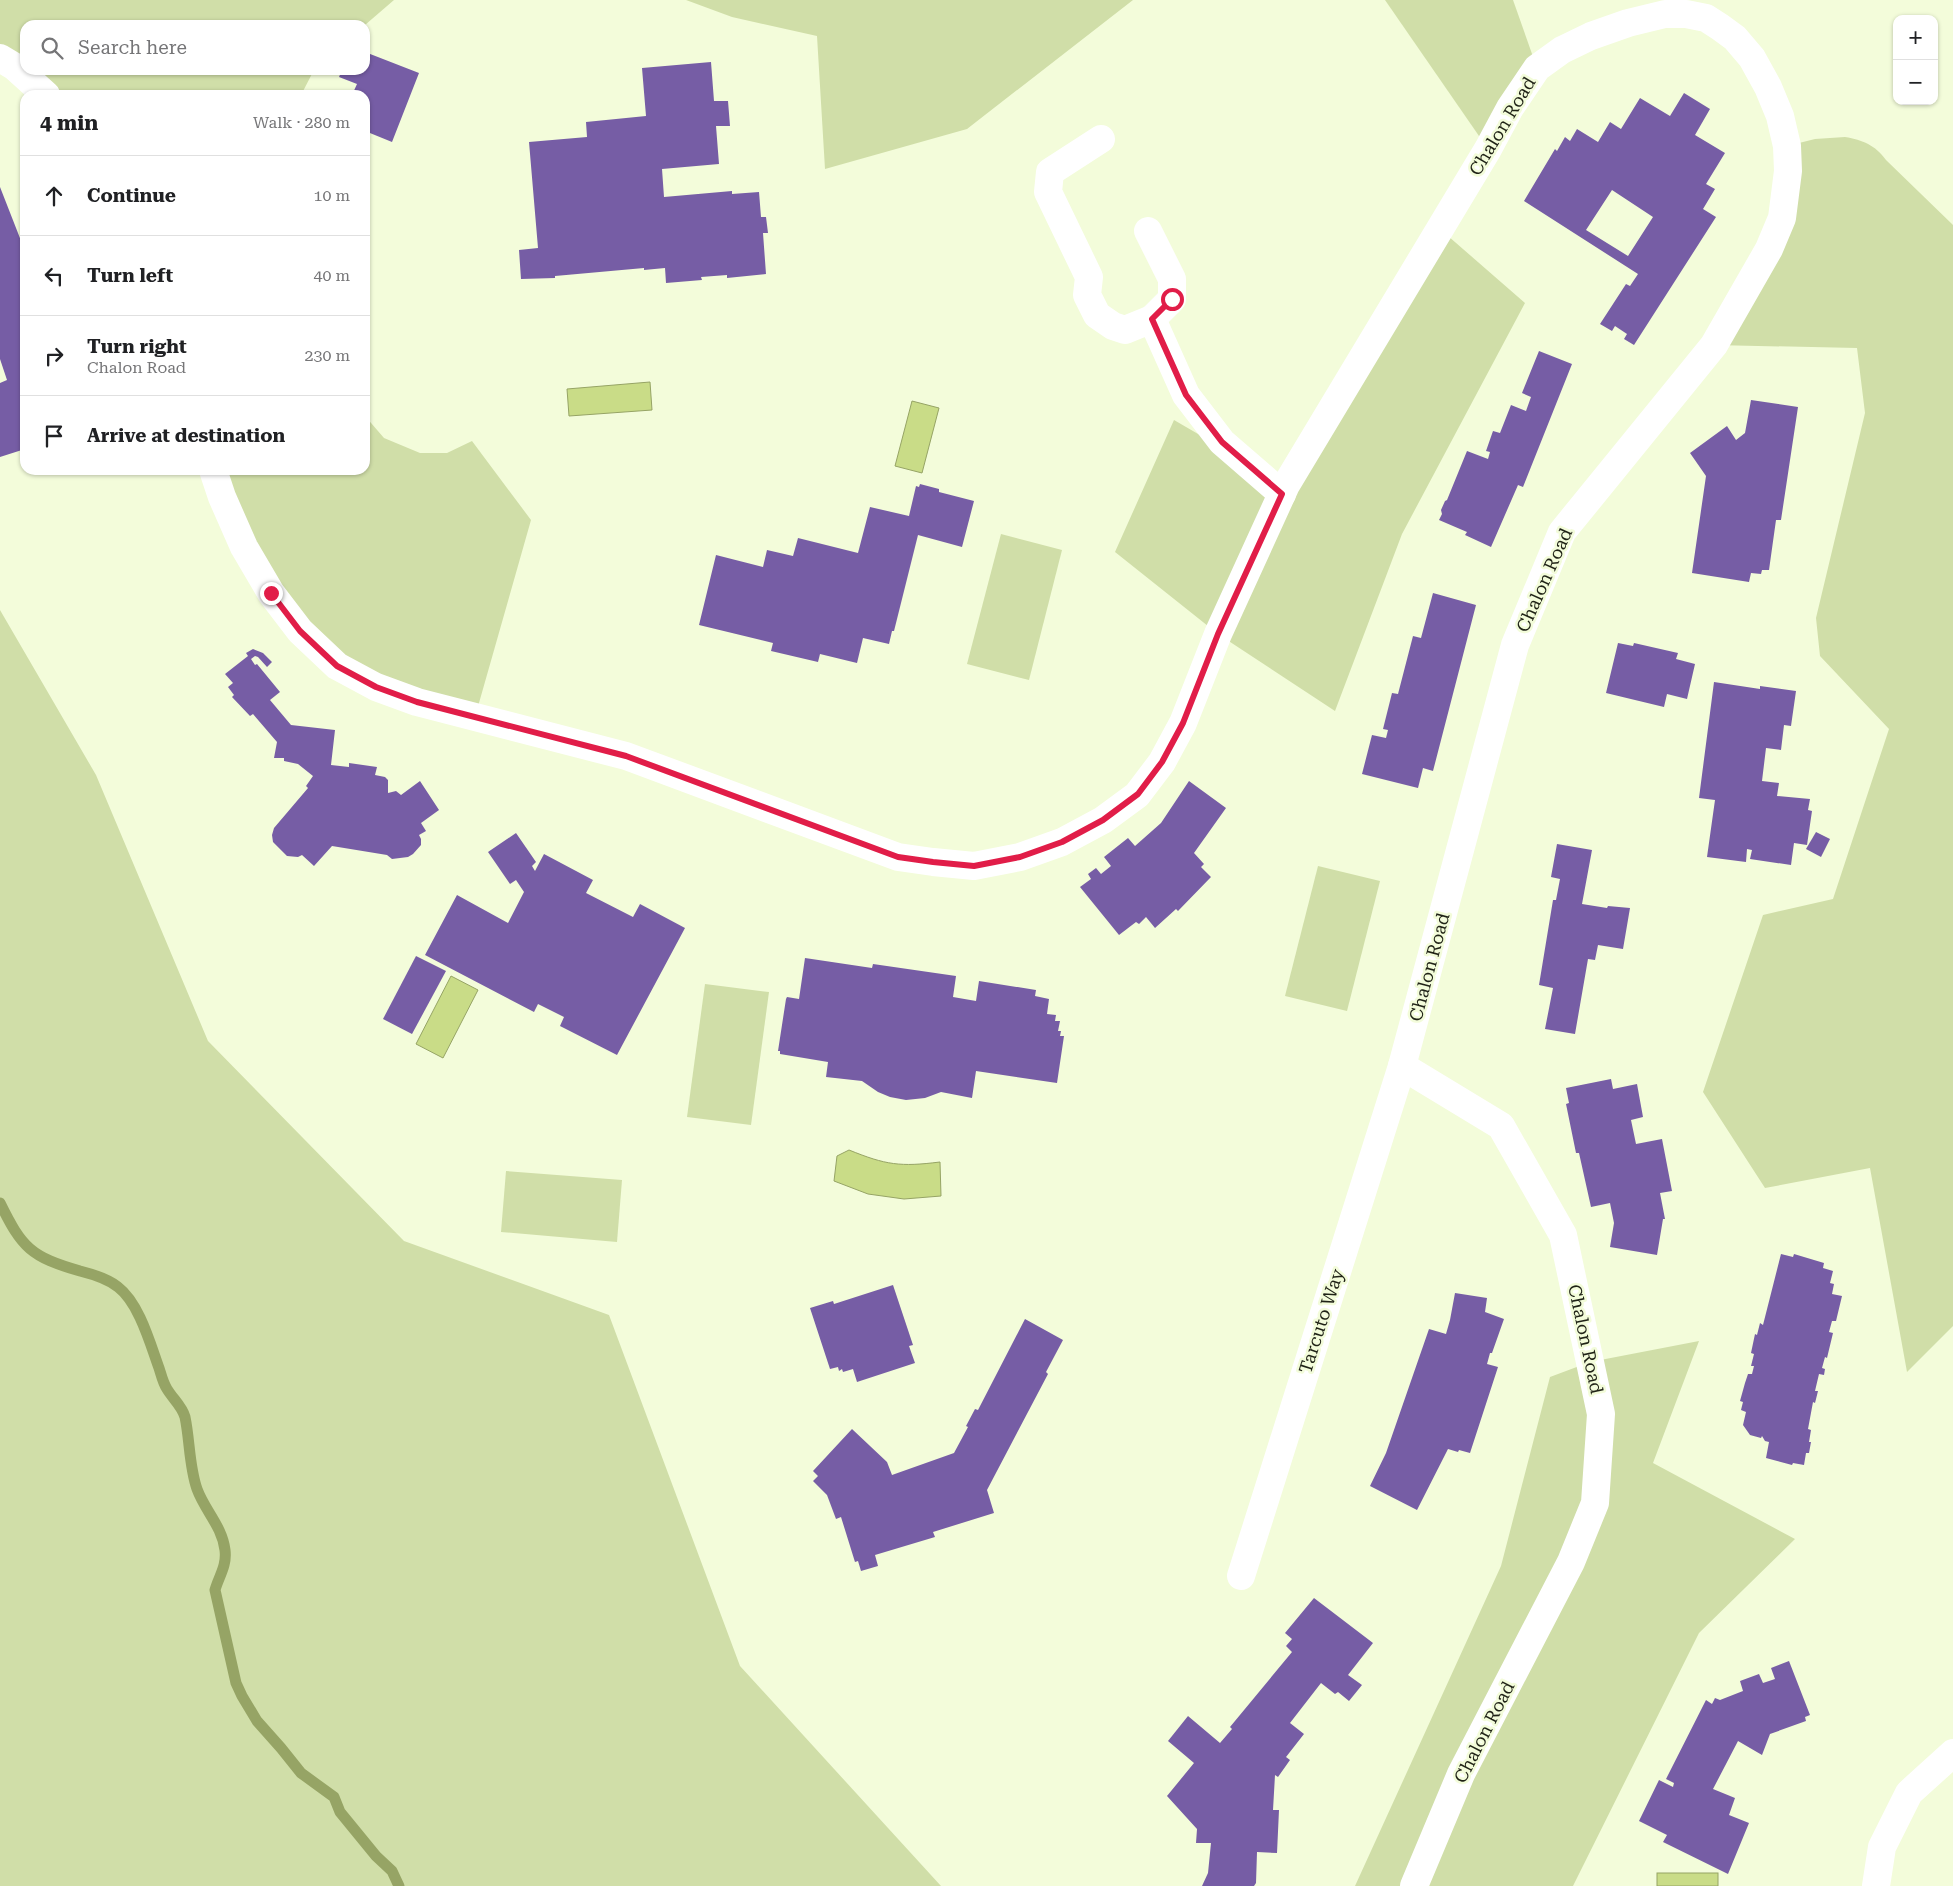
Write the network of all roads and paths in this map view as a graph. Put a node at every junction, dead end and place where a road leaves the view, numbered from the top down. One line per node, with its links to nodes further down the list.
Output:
1 (1709, 9): 10 (street, Chalon Road); 11 (street, Chalon Road)
2 (0, 58): 3 (street)
3 (20, 72)
4 (24, 75): 5 (street)
5 (40, 90)
6 (1101, 139): 8 (street)
7 (1148, 231): 8 (street)
8 (1152, 319): 10 (street)
9 (215, 475): 10 (street, Chalon Road)
10 (1282, 494)
11 (1402, 1066): 12 (street, Tarcuto Way); 14 (street, Chalon Road)
12 (1241, 1576)
13 (1953, 1753): 15 (street)
14 (1414, 1886)
15 (1876, 1886)

